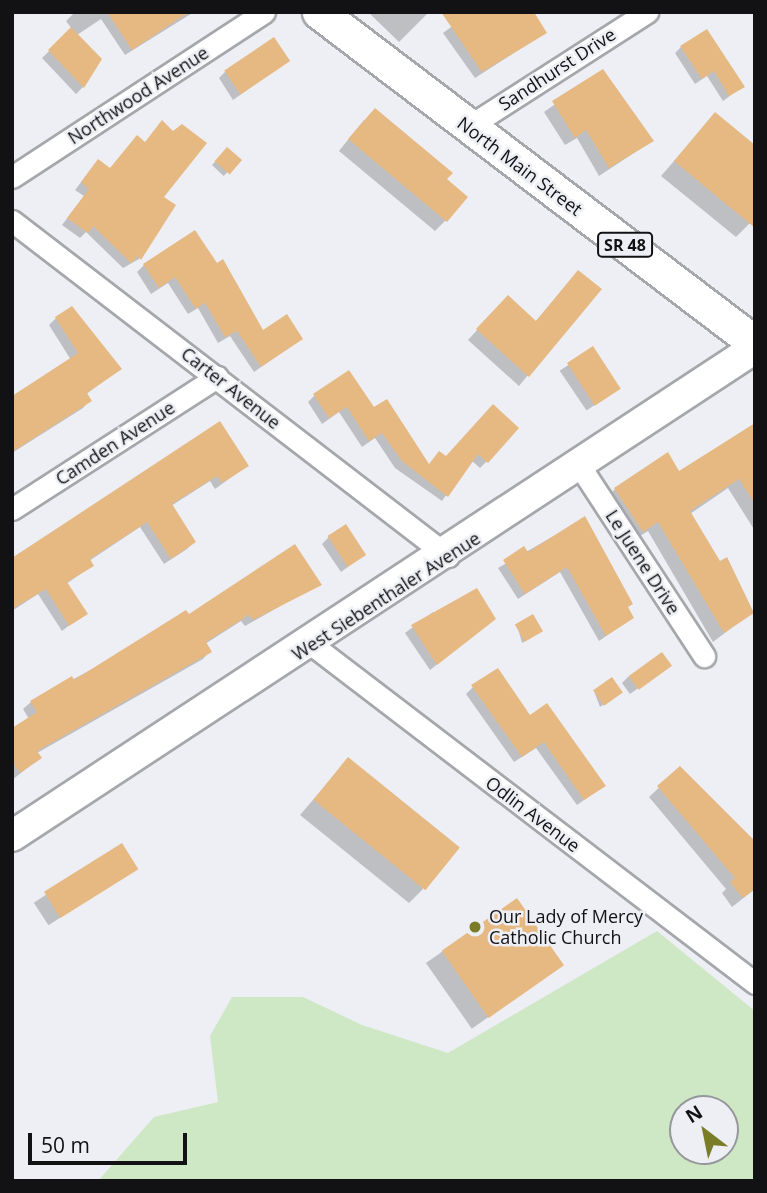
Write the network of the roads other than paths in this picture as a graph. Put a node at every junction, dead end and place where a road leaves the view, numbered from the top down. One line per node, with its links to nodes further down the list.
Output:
1 (264, 12): 5 (street, Northwood Avenue)
2 (319, 12): 4 (main road, North Main Street / SR 48)
3 (647, 12): 4 (street, Sandhurst Drive)
4 (468, 127): 7 (main road, North Main Street / SR 48)
5 (12, 177)
6 (12, 221): 9 (street, Carter Avenue)
7 (755, 343)
8 (755, 348): 10 (main road, West Siebenthaler Avenue)
9 (217, 377): 11 (street, Camden Avenue); 12 (street, Carter Avenue)
10 (581, 468): 12 (main road, West Siebenthaler Avenue); 14 (street, Le Juene Drive)
11 (12, 509)
12 (448, 555): 13 (main road, West Siebenthaler Avenue)
13 (311, 644): 15 (main road, West Siebenthaler Avenue); 16 (street, Odlin Avenue)
14 (705, 656)
15 (12, 836)
16 (755, 983)

